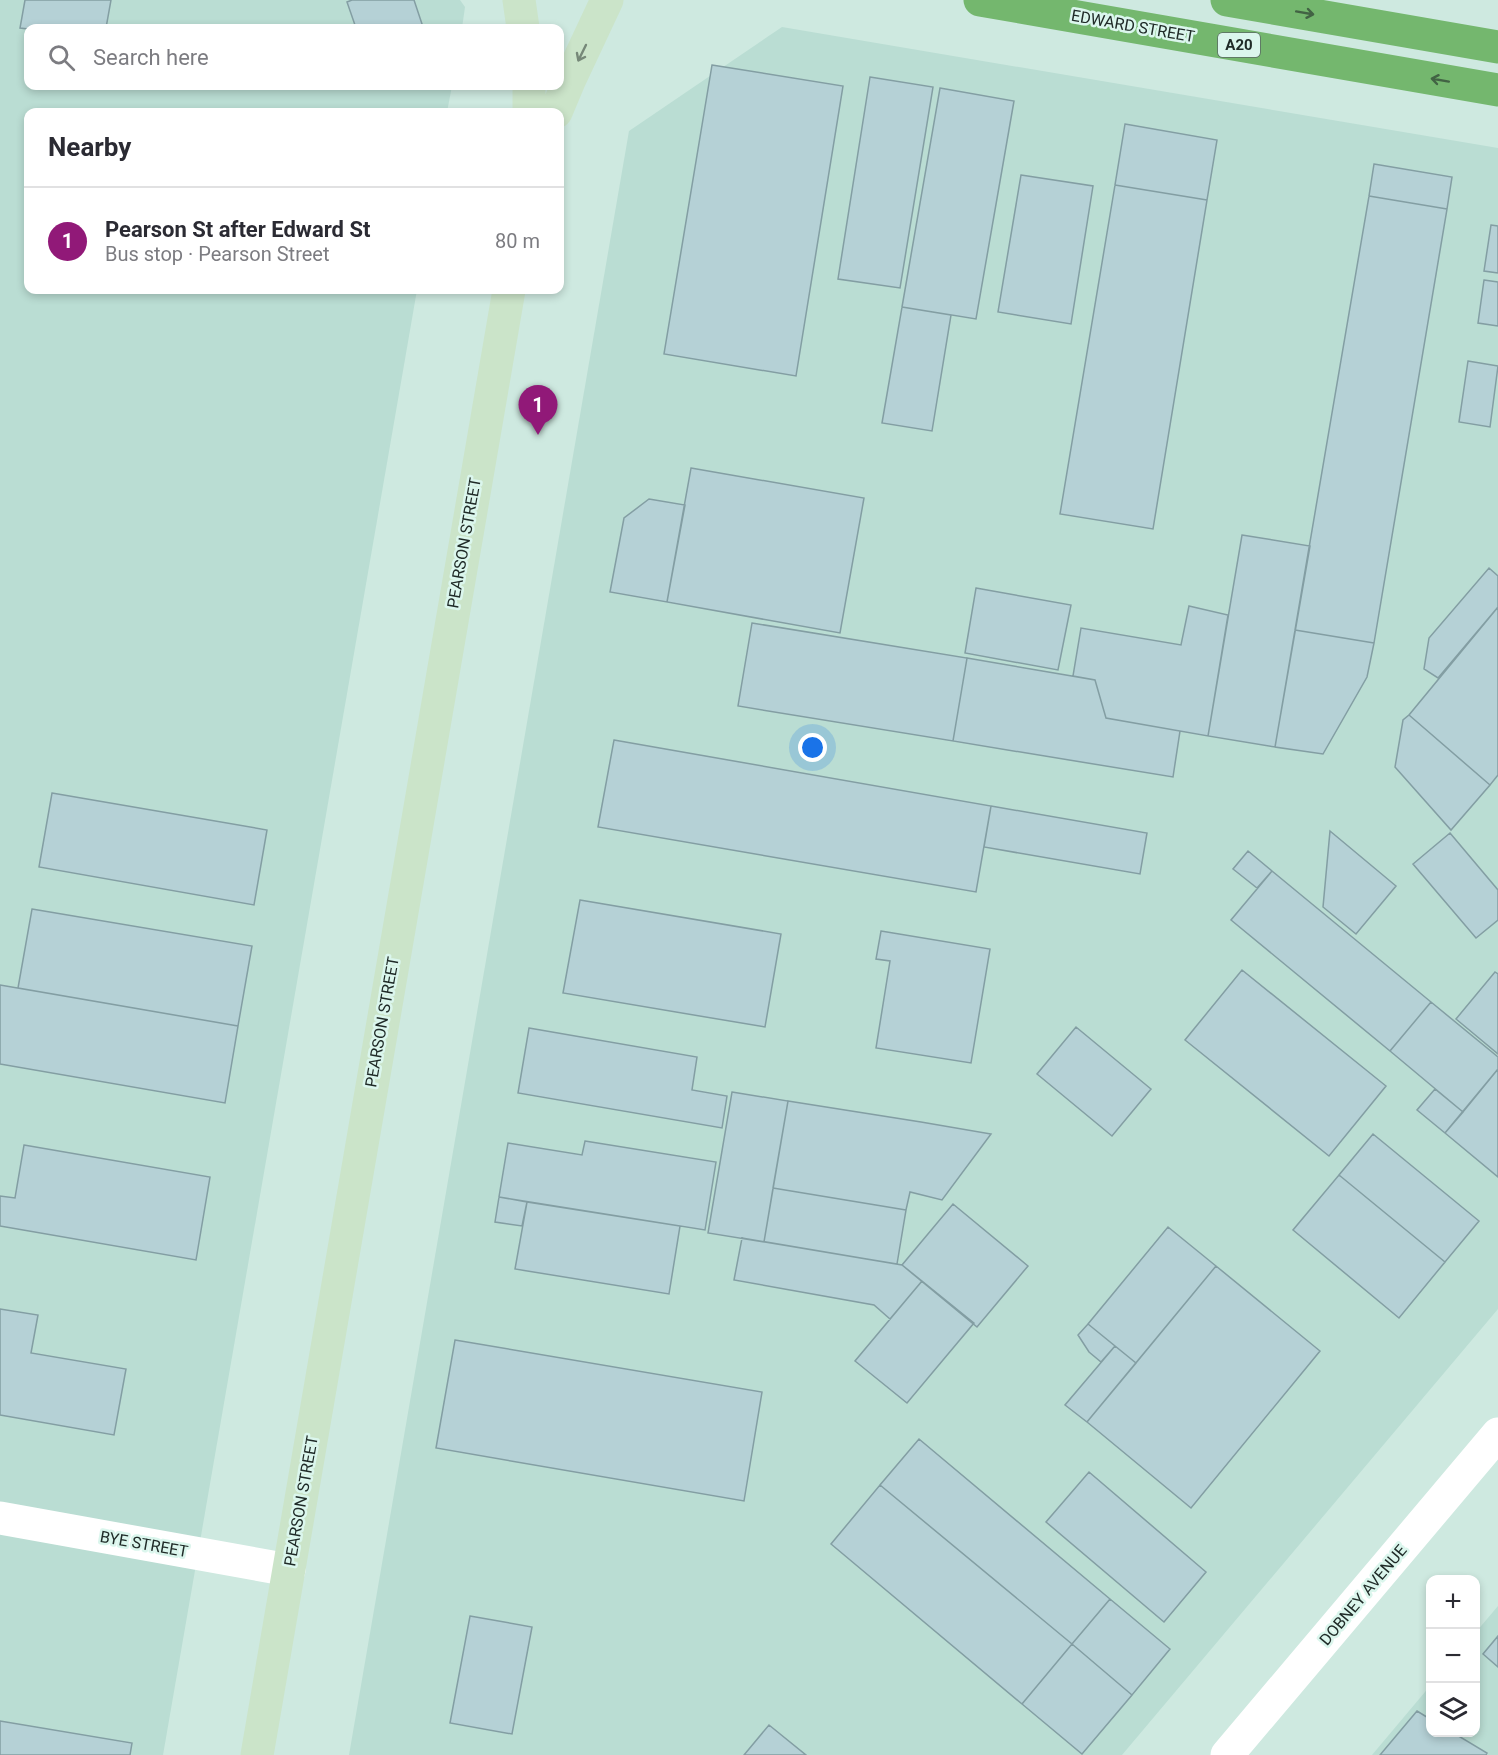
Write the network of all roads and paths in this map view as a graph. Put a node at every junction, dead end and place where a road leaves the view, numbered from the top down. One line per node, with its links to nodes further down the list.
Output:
1 (519, 0): 5 (main road)
2 (607, 0): 10 (main road, one-way to 10)
3 (980, 0): 8 (highway, EDWARD STREET / A20, one-way to 3)
4 (1227, 0): 6 (highway, one-way to 6)
5 (522, 24)
6 (1498, 47)
7 (529, 90): 9 (main road)
8 (1498, 90)
9 (529, 108)
10 (558, 108)
11 (508, 294): 14 (main road, PEARSON STREET)
12 (1498, 1434): 16 (street, DOBNEY AVENUE)
13 (0, 1518): 14 (street, BYE STREET)
14 (289, 1570): 15 (main road, PEARSON STREET)
15 (257, 1755)
16 (1227, 1755)

